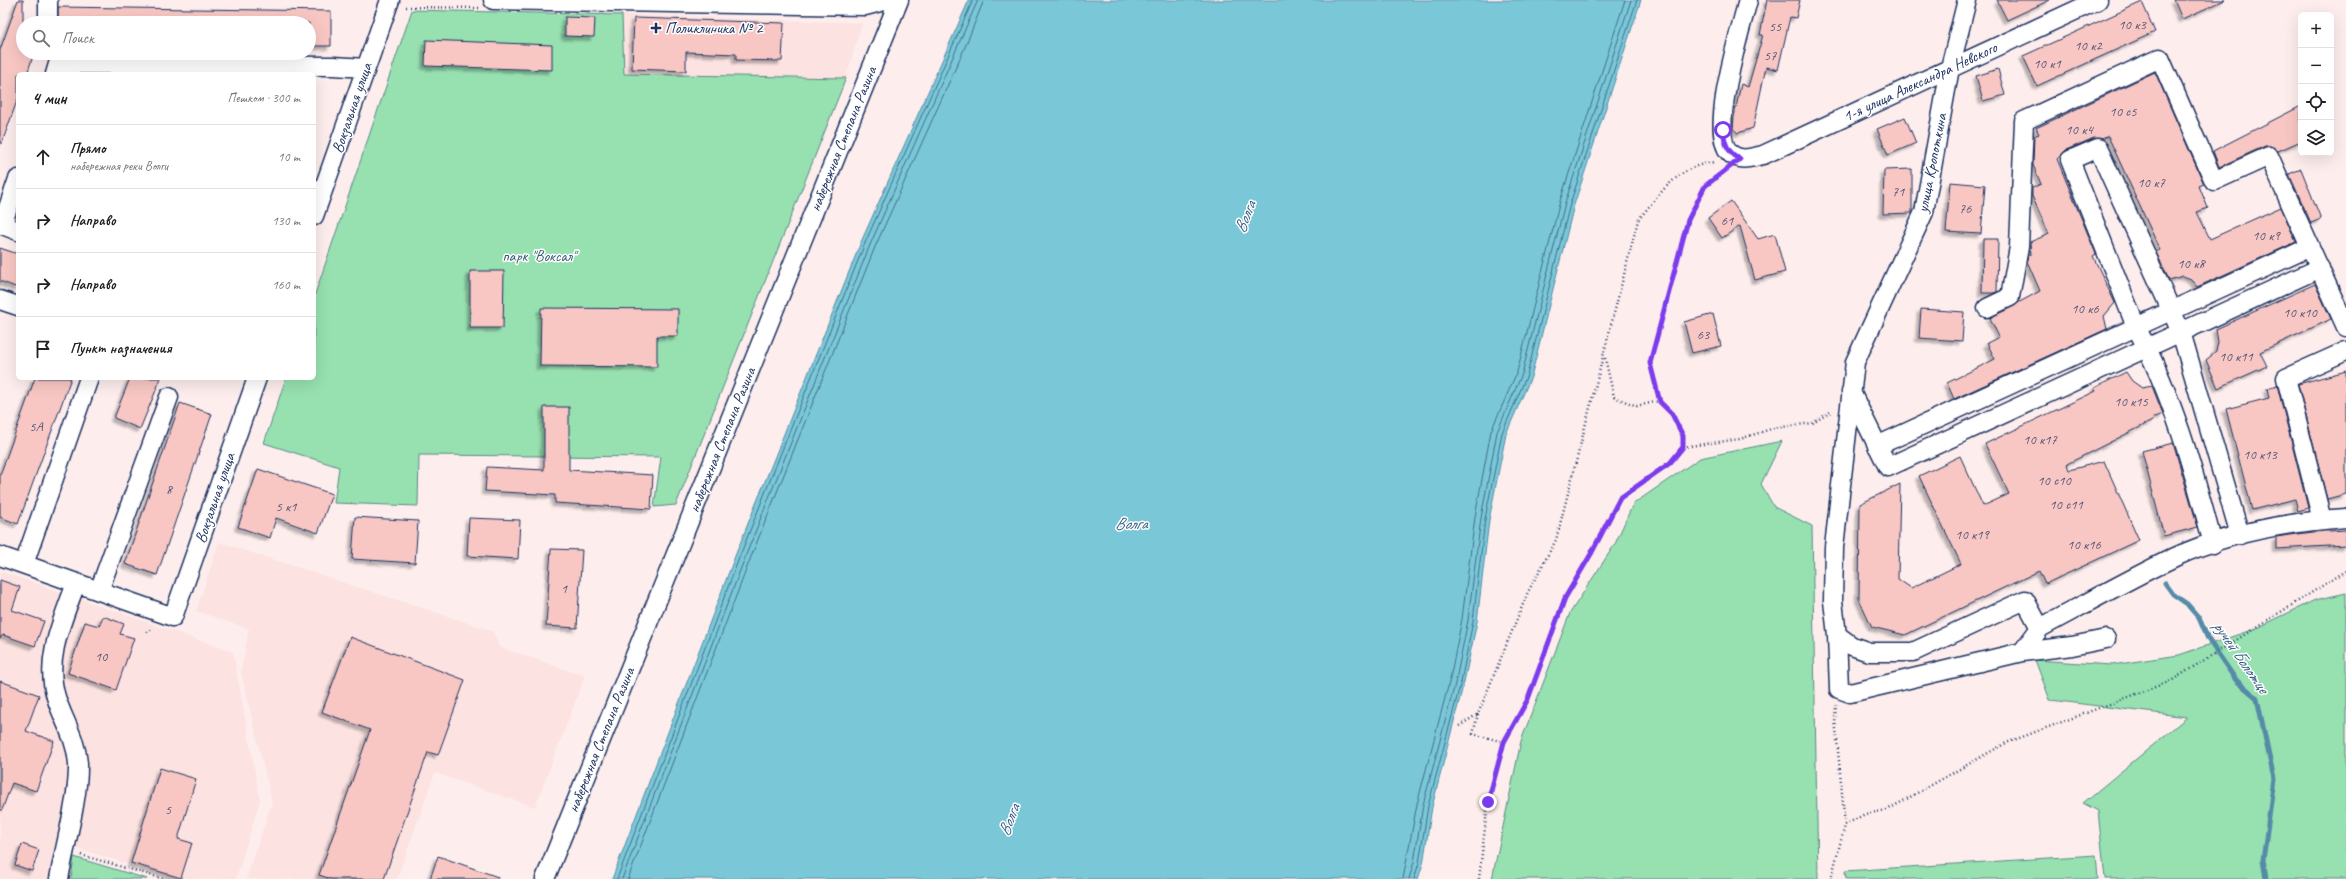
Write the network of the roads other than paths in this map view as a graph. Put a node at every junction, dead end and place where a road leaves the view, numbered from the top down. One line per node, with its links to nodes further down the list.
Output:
1 (48, 0): 10 (street)
2 (390, 0): 12 (street, Вокзальная улица)
3 (493, 0): 9 (street)
4 (888, 0): 9 (street)
5 (899, 0): 47 (street, набережная Степана Разина)
6 (1748, 0): 13 (street, 1-я улица Александра Невского)
7 (1967, 0): 13 (street, улица Кропоткина)
8 (2098, 0): 13 (street, 1-я улица Александра Невского)
9 (625, 1)
10 (48, 16)
11 (54, 64): 14 (street)
12 (366, 68): 14 (street); 16 (street, Вокзальная улица)
13 (1950, 68): 31 (street, улица Кропоткина)
14 (272, 70)
15 (16, 188): 17 (street)
16 (316, 210)
17 (7, 227)
18 (2310, 247): 19 (street); 22 (street); 23 (street)
19 (2320, 268): 25 (street); 26 (street)
20 (0, 300): 21 (street)
21 (16, 305)
22 (1987, 308)
23 (2170, 311): 24 (street); 24 (street); 26 (street)
24 (2136, 327): 27 (street); 33 (street)
25 (2346, 327)
26 (2181, 332): 27 (street); 36 (street)
27 (2148, 348): 33 (street); 37 (street)
28 (2346, 351): 35 (street)
29 (88, 380): 39 (street)
30 (256, 380): 41 (street, Вокзальная улица)
31 (1851, 392): 33 (street); 43 (street, улица Кропоткина)
32 (168, 397): 41 (street)
33 (1877, 446)
34 (2346, 518): 35 (street)
35 (2322, 520): 36 (street)
36 (2240, 535): 37 (street)
37 (2213, 544): 42 (street)
38 (0, 556): 39 (street)
39 (24, 564): 40 (street)
40 (76, 583): 41 (street); 46 (street)
41 (99, 591)
42 (2040, 628): 43 (street); 45 (street)
43 (1837, 635): 45 (street, улица Кропоткина)
44 (2106, 639): 45 (street)
45 (2022, 652)
46 (59, 879)
47 (545, 879)

